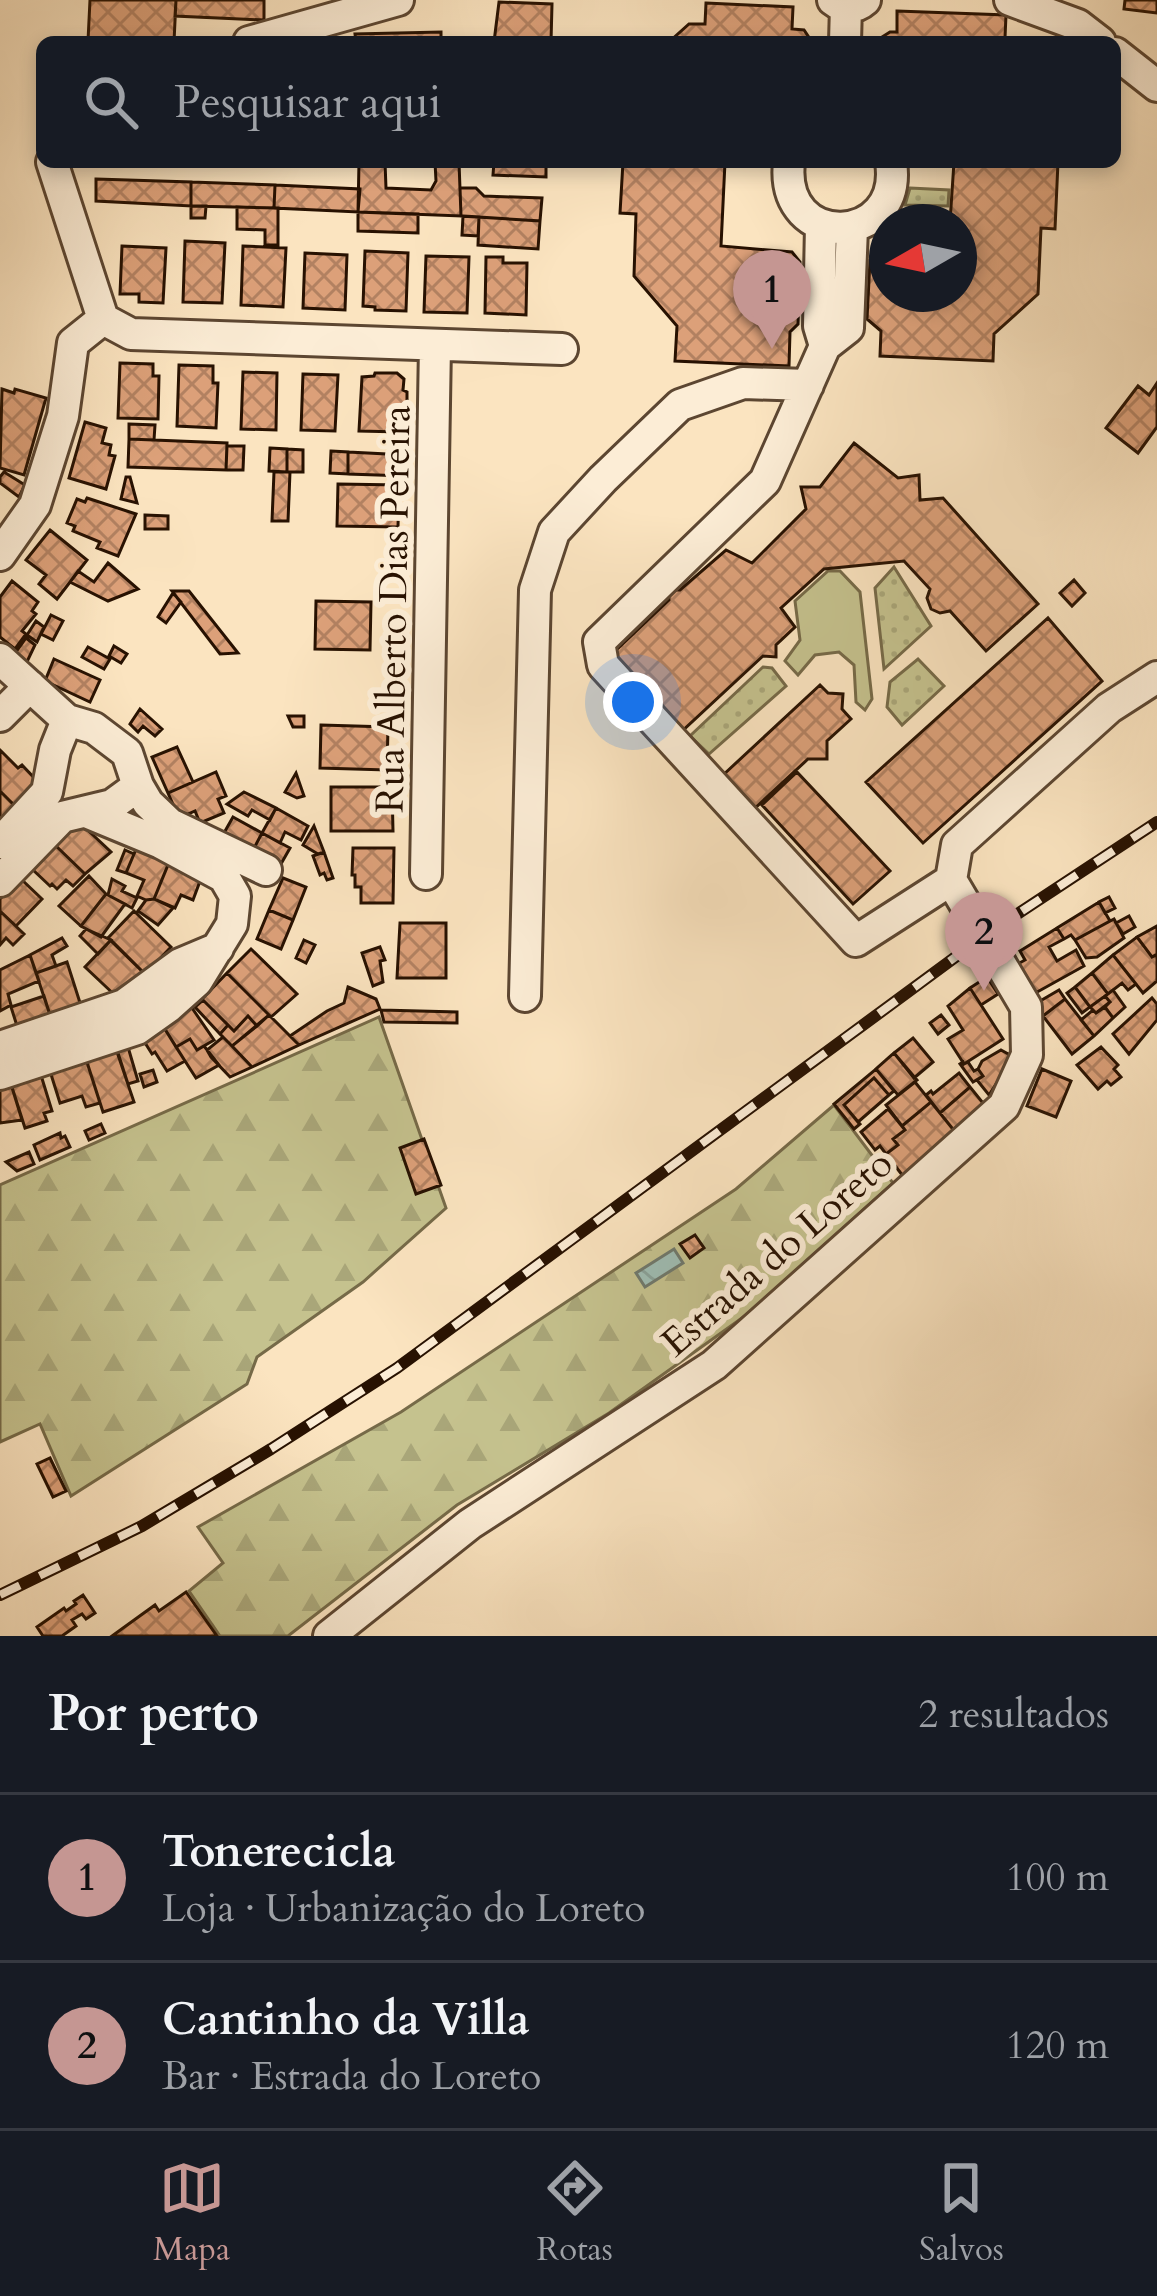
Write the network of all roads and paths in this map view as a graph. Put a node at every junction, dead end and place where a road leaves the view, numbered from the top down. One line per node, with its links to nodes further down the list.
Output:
1 (398, 0): 4 (street)
2 (1010, 0): 6 (street)
3 (848, 2): 5 (street)
4 (270, 36)
5 (845, 36)
6 (1092, 36)
7 (1121, 58): 8 (street)
8 (1157, 86)
9 (54, 168): 13 (street)
10 (788, 168): 12 (street)
11 (891, 168): 12 (street)
12 (836, 226): 16 (street)
13 (103, 319): 14 (street); 17 (street)
14 (435, 345): 15 (street); 27 (street, Rua Alberto Dias Pereira)
15 (562, 349)
16 (808, 385): 28 (street); 31 (street)
17 (0, 555)
18 (0, 659): 20 (street)
19 (1157, 677): 28 (street)
20 (30, 686): 21 (street); 22 (street)
21 (0, 716)
22 (67, 720): 23 (street); 25 (street)
23 (138, 786): 24 (street); 26 (street)
24 (86, 812): 29 (street); 30 (street)
25 (0, 843)
26 (266, 870)
27 (426, 874)
28 (951, 880): 34 (street, Estrada do Loreto)
29 (0, 881)
30 (218, 948): 32 (street); 33 (street)
31 (525, 996)
32 (0, 1048)
33 (0, 1074)
34 (329, 1636)

